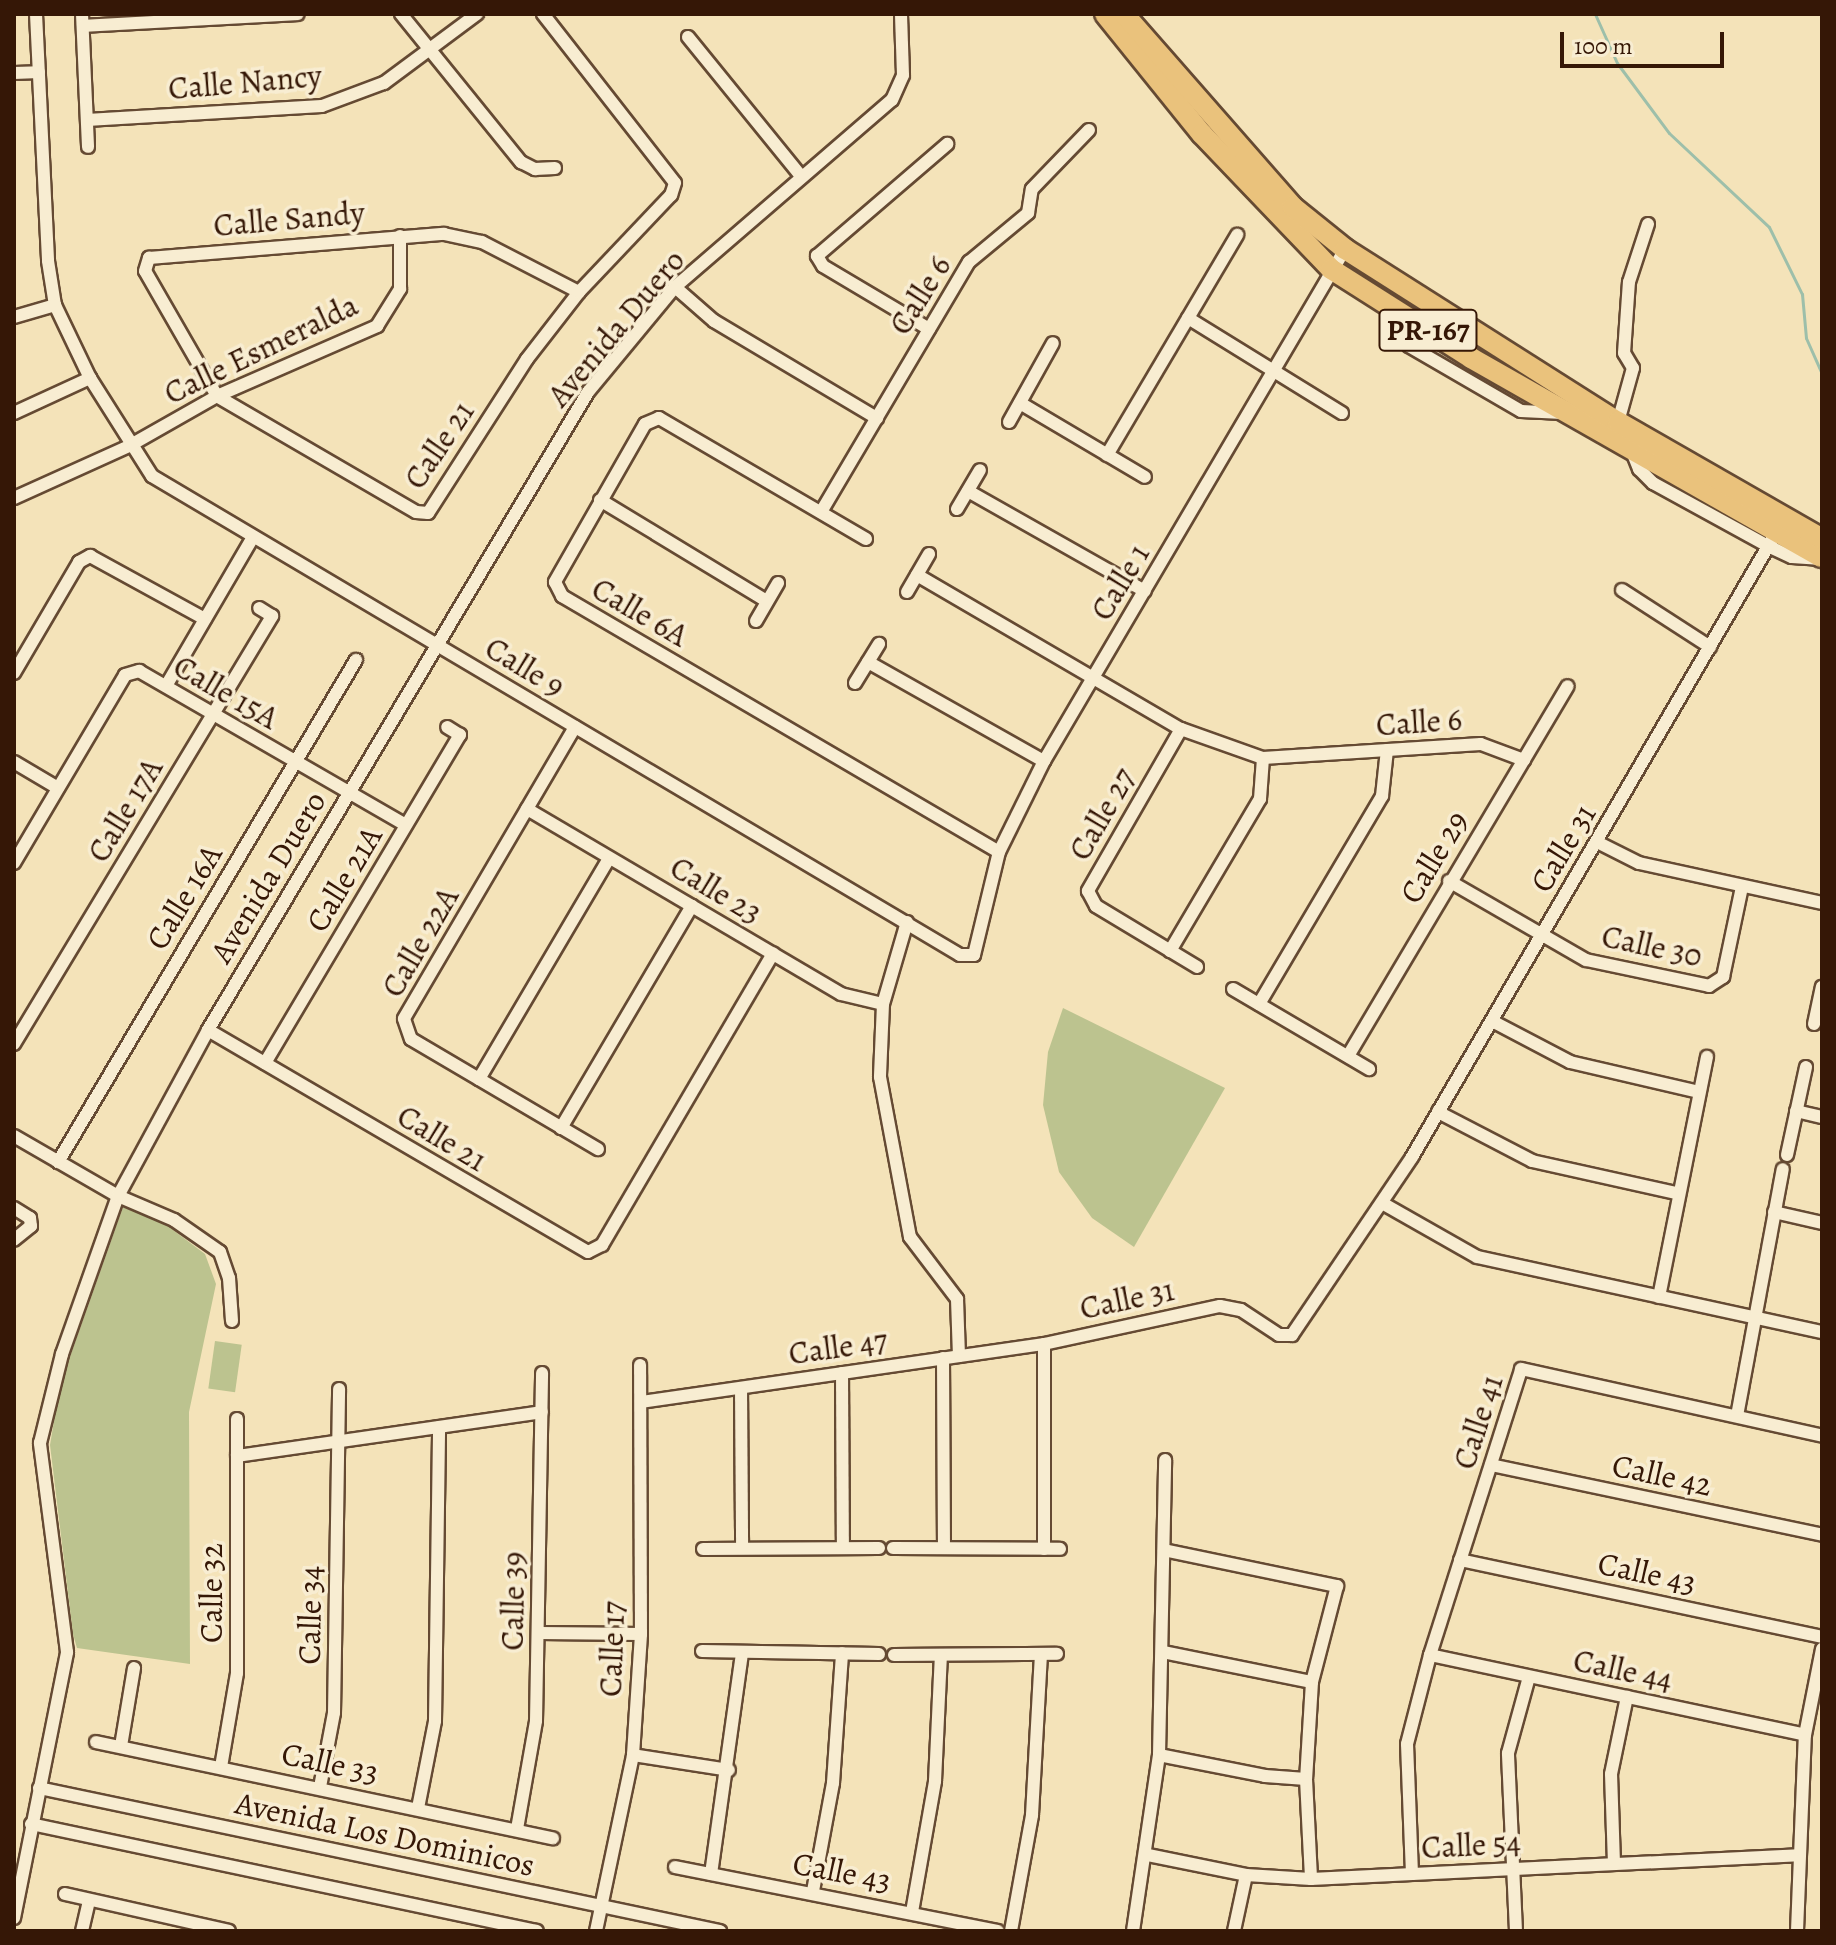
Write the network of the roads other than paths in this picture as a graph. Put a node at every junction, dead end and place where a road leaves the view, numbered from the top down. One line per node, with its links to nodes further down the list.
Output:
1 (36, 14): 12 (street, Calle 9)
2 (298, 14): 9 (street)
3 (401, 14): 11 (street)
4 (477, 14): 11 (street, Calle Nancy)
5 (543, 14): 26 (street)
6 (901, 14): 19 (street, Avenida Duero)
7 (1105, 14): 24 (main road, PR-167)
8 (1124, 14): 23 (main road, PR-167)
9 (82, 20): 14 (street)
10 (688, 37): 19 (street)
11 (431, 51): 14 (street, Calle Nancy); 18 (street)
12 (39, 72): 13 (street); 27 (street, Calle 9)
13 (14, 73)
14 (87, 120): 17 (street)
15 (1089, 130): 30 (street, Calle 6)
16 (947, 144): 30 (street)
17 (88, 147)
18 (555, 168)
19 (801, 176): 25 (street, Avenida Duero)
20 (1648, 224): 40 (street)
21 (1237, 235): 29 (street)
22 (400, 236): 26 (street, Calle Sandy); 34 (street, Calle Esmeralda); 34 (street, Calle Sandy)
23 (1345, 249): 24 (street, Calle 1); 40 (main road, PR-167)
24 (1331, 269): 32 (street, Calle 1); 50 (main road, PR-167)
25 (675, 287): 38 (street); 65 (street, Avenida Duero)
26 (579, 292): 34 (street, Calle 21)
27 (55, 305): 28 (street); 33 (street, Calle 9)
28 (14, 317)
29 (1188, 318): 32 (street); 42 (street)
30 (929, 329): 38 (street, Calle 6)
31 (1053, 343): 35 (street)
32 (1275, 371): 37 (street); 59 (street, Calle 1)
33 (90, 378): 36 (street); 41 (street, Calle 9)
34 (217, 396): 41 (street, Calle Esmeralda)
35 (1020, 403): 39 (street); 42 (street)
36 (14, 413)
37 (1342, 413)
38 (877, 418): 49 (street, Calle 6)
39 (1009, 422)
40 (1618, 422): 50 (main road, PR-167)
41 (129, 446): 46 (street, Calle Esmeralda); 51 (street, Calle 9)
42 (1107, 455): 44 (street)
43 (980, 470): 45 (street)
44 (1145, 477)
45 (968, 491): 48 (street); 59 (street)
46 (14, 498)
47 (600, 500): 49 (street, Calle 6A); 61 (street); 91 (street, Calle 6A)
48 (957, 509)
49 (821, 512): 52 (street, Calle 6A)
50 (1777, 532): 53 (main road, PR-167); 55 (main road, PR-167); 67 (street, Calle 31)
51 (253, 537): 63 (street); 65 (street, Calle 9)
52 (866, 539)
53 (1822, 539)
54 (929, 554): 56 (street)
55 (1822, 558)
56 (917, 575): 60 (street); 72 (street)
57 (778, 583): 61 (street)
58 (1622, 590): 67 (street)
59 (1145, 591): 72 (street, Calle 1)
60 (907, 592)
61 (767, 601): 64 (street)
62 (259, 608): 76 (street, Calle 17A)
63 (205, 619): 68 (street); 74 (street)
64 (756, 621)
65 (435, 644): 78 (street, Calle 9); 87 (street, Avenida Duero)
66 (879, 644): 70 (street)
67 (1710, 647): 90 (street, Calle 31)
68 (20, 650): 71 (street)
69 (356, 660): 85 (street, Calle 16A)
70 (868, 662): 73 (street); 83 (street)
71 (14, 673)
72 (1094, 677): 79 (street, Calle 6); 83 (street, Calle 1)
73 (855, 683)
74 (166, 686): 76 (street, Calle 15A); 86 (street, Calle 15A)
75 (1568, 686): 82 (street, Calle 29)
76 (214, 715): 85 (street, Calle 15A); 112 (street, Calle 17A)
77 (447, 727): 89 (street, Calle 21A)
78 (575, 727): 88 (street, Calle 22A); 98 (street, Calle 9)
79 (1181, 729): 81 (street, Calle 6); 100 (street, Calle 27)
80 (1387, 750): 81 (street, Calle 6); 82 (street, Calle 6); 107 (street)
81 (1263, 758): 100 (street)
82 (1524, 760): 94 (street, Calle 29)
83 (1044, 761): 91 (street, Calle 1)
84 (14, 762): 86 (street)
85 (295, 762): 87 (street, Calle 15A); 127 (street, Calle 16A)
86 (58, 788): 93 (street, Calle 15A)
87 (349, 792): 89 (street, Calle 15A); 111 (street, Avenida Duero)
88 (527, 809): 92 (street, Calle 23); 118 (street, Calle 22A)
89 (406, 825): 115 (street, Calle 21A)
90 (1597, 842): 95 (street); 99 (street, Calle 31)
91 (999, 852): 102 (street, Calle 1)
92 (609, 858): 97 (street, Calle 23); 118 (street)
93 (14, 863)
94 (1449, 881): 99 (street, Calle 30); 113 (street, Calle 29)
95 (1742, 887): 96 (street); 99 (street, Calle 30)
96 (1822, 903)
97 (692, 906): 101 (street, Calle 23); 123 (street)
98 (907, 922): 102 (street, Calle 9); 106 (street)
99 (1542, 934): 109 (street, Calle 31)
100 (1170, 951): 103 (street, Calle 27)
101 (773, 954): 106 (street, Calle 23); 115 (street, Calle 21)
102 (974, 955)
103 (1197, 967)
104 (1822, 987): 108 (street)
105 (1233, 989): 107 (street)
106 (883, 1004): 141 (street)
107 (1259, 1004): 113 (street)
108 (1820, 1011): 110 (street)
109 (1492, 1021): 119 (street); 121 (street, Calle 31)
110 (1814, 1024)
111 (208, 1030): 115 (street, Calle 21); 130 (street, Avenida Duero)
112 (14, 1044)
113 (1348, 1056): 117 (street)
114 (1707, 1057): 119 (street)
115 (265, 1063)
116 (1806, 1067): 120 (street)
117 (1369, 1069)
118 (479, 1079): 123 (street, Calle 22A)
119 (1699, 1092): 129 (street)
120 (1796, 1111): 122 (street); 126 (street)
121 (1438, 1112): 129 (street); 131 (street, Calle 31)
122 (1822, 1117)
123 (561, 1128): 125 (street, Calle 22A)
124 (14, 1136): 127 (street)
125 (598, 1149)
126 (1787, 1155)
127 (58, 1162): 130 (street)
128 (1783, 1169): 133 (street)
129 (1676, 1193): 136 (street)
130 (118, 1196): 138 (street); 196 (street, Avenida Duero)
131 (1382, 1203): 136 (street); 140 (street, Calle 31)
132 (14, 1208): 135 (street)
133 (1774, 1212): 134 (street); 137 (street)
134 (1822, 1223)
135 (14, 1240)
136 (1659, 1297): 137 (street)
137 (1753, 1316): 139 (street); 150 (street)
138 (232, 1321)
139 (1822, 1332)
140 (1044, 1344): 141 (street, Calle 47); 165 (street)
141 (959, 1356): 142 (street, Calle 47)
142 (943, 1358): 145 (street, Calle 47); 163 (street)
143 (640, 1365): 148 (street, Calle 17)
144 (542, 1373): 149 (street, Calle 39)
145 (842, 1373): 146 (street, Calle 47); 160 (street)
146 (741, 1388): 148 (street, Calle 47); 159 (street)
147 (339, 1389): 154 (street, Calle 34)
148 (641, 1402): 170 (street, Calle 17)
149 (542, 1412): 152 (street); 169 (street, Calle 39)
150 (1737, 1416): 153 (street, Calle 41); 157 (street, Calle 41)
151 (237, 1419): 155 (street, Calle 32)
152 (439, 1427): 154 (street); 197 (street)
153 (1822, 1436)
154 (339, 1441): 155 (street); 195 (street, Calle 34)
155 (237, 1456): 192 (street, Calle 32)
156 (1165, 1460): 167 (street)
157 (1491, 1465): 158 (street, Calle 42); 168 (street, Calle 41)
158 (1822, 1535)
159 (742, 1548): 160 (street); 164 (street)
160 (843, 1548): 161 (street)
161 (879, 1548)
162 (893, 1548): 163 (street)
163 (944, 1548): 165 (street)
164 (703, 1549)
165 (1044, 1549): 166 (street)
166 (1060, 1549)
167 (1164, 1550): 174 (street); 185 (street)
168 (1460, 1560): 171 (street, Calle 43); 181 (street, Calle 41)
169 (540, 1633): 170 (street); 199 (street, Calle 39)
170 (641, 1634): 190 (street, Calle 17)
171 (1822, 1637)
172 (1822, 1649): 187 (street)
173 (702, 1651): 175 (street)
174 (1163, 1652): 185 (street); 191 (street)
175 (742, 1653): 176 (street); 193 (street)
176 (842, 1653): 177 (street); 210 (street)
177 (879, 1654)
178 (1041, 1654): 179 (street); 182 (street); 223 (street)
179 (1057, 1654)
180 (894, 1655): 182 (street)
181 (1430, 1655): 184 (street, Calle 44); 207 (street, Calle 41)
182 (941, 1656): 214 (street)
183 (134, 1668): 189 (street)
184 (1529, 1677): 186 (street, Calle 44); 205 (street)
185 (1312, 1682): 194 (street)
186 (1627, 1697): 187 (street, Calle 44); 203 (street)
187 (1805, 1735): 202 (street)
188 (96, 1742): 189 (street, Calle 33)
189 (121, 1746): 192 (street, Calle 33)
190 (633, 1755): 193 (street); 213 (street, Calle 17)
191 (1159, 1755): 194 (street); 201 (street)
192 (221, 1767): 195 (street, Calle 33)
193 (729, 1770): 206 (street)
194 (1306, 1779): 209 (street)
195 (320, 1787): 197 (street, Calle 33)
196 (39, 1788): 198 (street, Avenida Duero); 213 (street, Avenida Los Dominicos)
197 (418, 1808): 199 (street, Calle 33)
198 (31, 1824): 215 (street, Avenida Duero); 219 (street, Avenida Los Dominicos)
199 (517, 1829): 200 (street, Calle 33)
200 (553, 1838)
201 (1148, 1855): 208 (street, Calle 54); 224 (street)
202 (1798, 1855): 203 (street, Calle 54); 227 (street)
203 (1614, 1864): 205 (street, Calle 54)
204 (675, 1867): 206 (street, Calle 43)
205 (1513, 1869): 207 (street, Calle 54); 226 (street)
206 (711, 1874): 210 (street, Calle 43)
207 (1412, 1874): 209 (street, Calle 54)
208 (1246, 1875): 209 (street, Calle 54); 225 (street)
209 (1311, 1879)
210 (813, 1891): 214 (street, Calle 43)
211 (65, 1894): 212 (street)
212 (89, 1901): 216 (street); 217 (street)
213 (602, 1906): 220 (street, Calle 17); 221 (street, Avenida Los Dominicos)
214 (912, 1912): 222 (street, Calle 43)
215 (14, 1918)
216 (188, 1927): 218 (street)
217 (82, 1931)
218 (229, 1931)
219 (537, 1931)
220 (596, 1931)
221 (720, 1931)
222 (998, 1931)
223 (1011, 1931)
224 (1133, 1931)
225 (1234, 1931)
226 (1516, 1931)
227 (1797, 1931)

